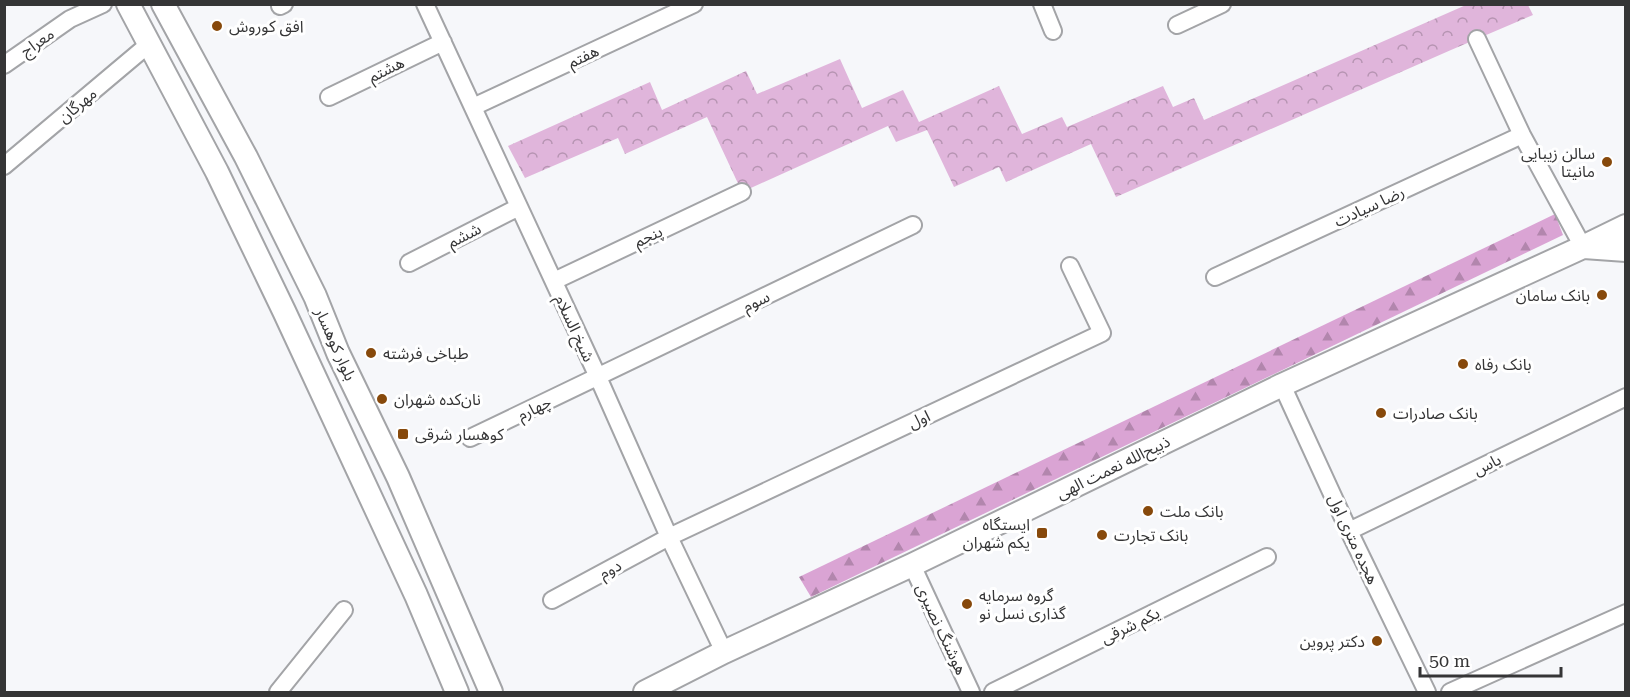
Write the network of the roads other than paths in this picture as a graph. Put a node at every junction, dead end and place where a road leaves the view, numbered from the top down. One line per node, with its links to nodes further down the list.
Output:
1 (103, 4): 13 (street, معراج)
2 (128, 4): 12 (main road, بلوار کوهسار)
3 (163, 4): 40 (main road, بلوار کوهسار)
4 (425, 4): 11 (street, شیخ السلام)
5 (694, 4): 15 (street, هفتم)
6 (1042, 4): 9 (street)
7 (1222, 4): 8 (street)
8 (1177, 25)
9 (1053, 31)
10 (1477, 39): 16 (street)
11 (443, 42): 14 (street, هشتم); 15 (street, شیخ السلام)
12 (149, 44): 17 (street, مهرگان); 42 (main road, بلوار کوهسار)
13 (4, 65)
14 (329, 97)
15 (472, 107): 19 (street, شیخ السلام)
16 (1522, 135): 22 (street); 26 (street, رضا سیادت)
17 (4, 166)
18 (742, 192): 27 (street, پنجم)
19 (519, 207): 24 (street, ششم); 27 (street, شیخ السلام)
20 (913, 225): 28 (street, سوم)
21 (1626, 226): 22 (main road, ذبیح‌الله نعمت الهی)
22 (1583, 247): 23 (main road); 29 (main road, ذبیح‌الله نعمت الهی)
23 (1626, 250)
24 (409, 263)
25 (1070, 266): 33 (street, اول)
26 (1215, 278)
27 (554, 281): 28 (street, شیخ السلام)
28 (598, 377): 31 (street, چهارم); 33 (street, شیخ السلام)
29 (1282, 385): 32 (street, هجده متری اول); 35 (main road, ذبیح‌الله نعمت الهی)
30 (1626, 397): 32 (street, یاس)
31 (470, 438)
32 (1349, 531): 46 (street, هجده متری اول)
33 (669, 537): 36 (street, دوم); 39 (street, شیخ السلام)
34 (1267, 557): 45 (street, یکم شرقی)
35 (912, 565): 39 (main road, ذبیح‌الله نعمت الهی); 44 (street, هوشنگ نصیری)
36 (552, 600)
37 (344, 610): 41 (street)
38 (1626, 613): 47 (street)
39 (724, 652): 43 (main road, ذبیح‌الله نعمت الهی)
40 (493, 688)
41 (278, 693)
42 (457, 693)
43 (645, 693)
44 (971, 693)
45 (993, 693)
46 (1427, 693)
47 (1450, 693)

